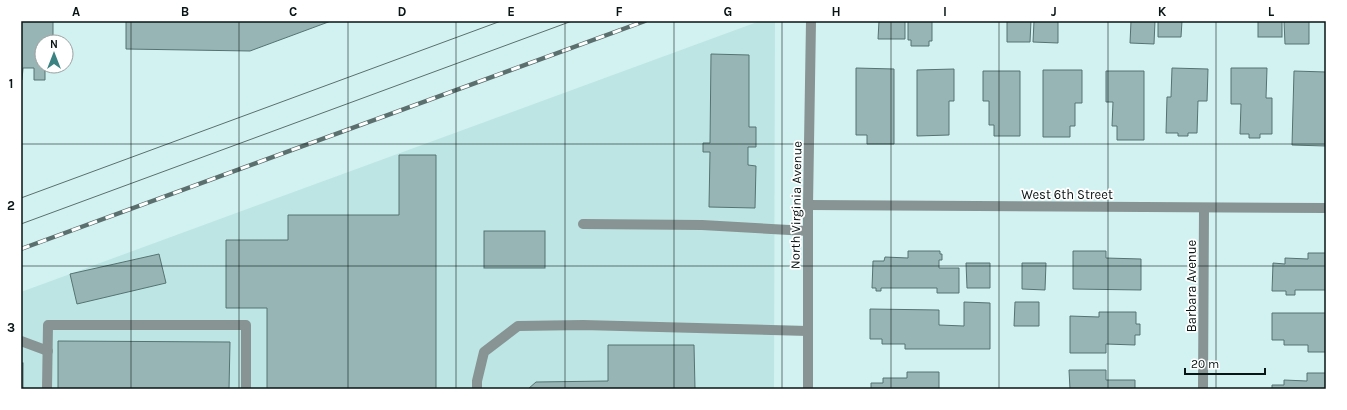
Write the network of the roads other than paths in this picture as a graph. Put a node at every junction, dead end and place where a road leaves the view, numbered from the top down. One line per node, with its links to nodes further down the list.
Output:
1 (811, 21): 2 (street, North Virginia Avenue)
2 (808, 205): 3 (street, West 6th Street); 6 (street, North Virginia Avenue)
3 (1204, 208): 4 (street, West 6th Street); 14 (street, Barbara Avenue)
4 (1326, 208)
5 (583, 224): 6 (street)
6 (808, 231): 7 (street, North Virginia Avenue)
7 (808, 331): 12 (street); 13 (street, North Virginia Avenue)
8 (21, 342): 9 (street)
9 (48, 351): 10 (street); 11 (street)
10 (47, 389)
11 (246, 389)
12 (477, 389)
13 (808, 389)
14 (1203, 389)

